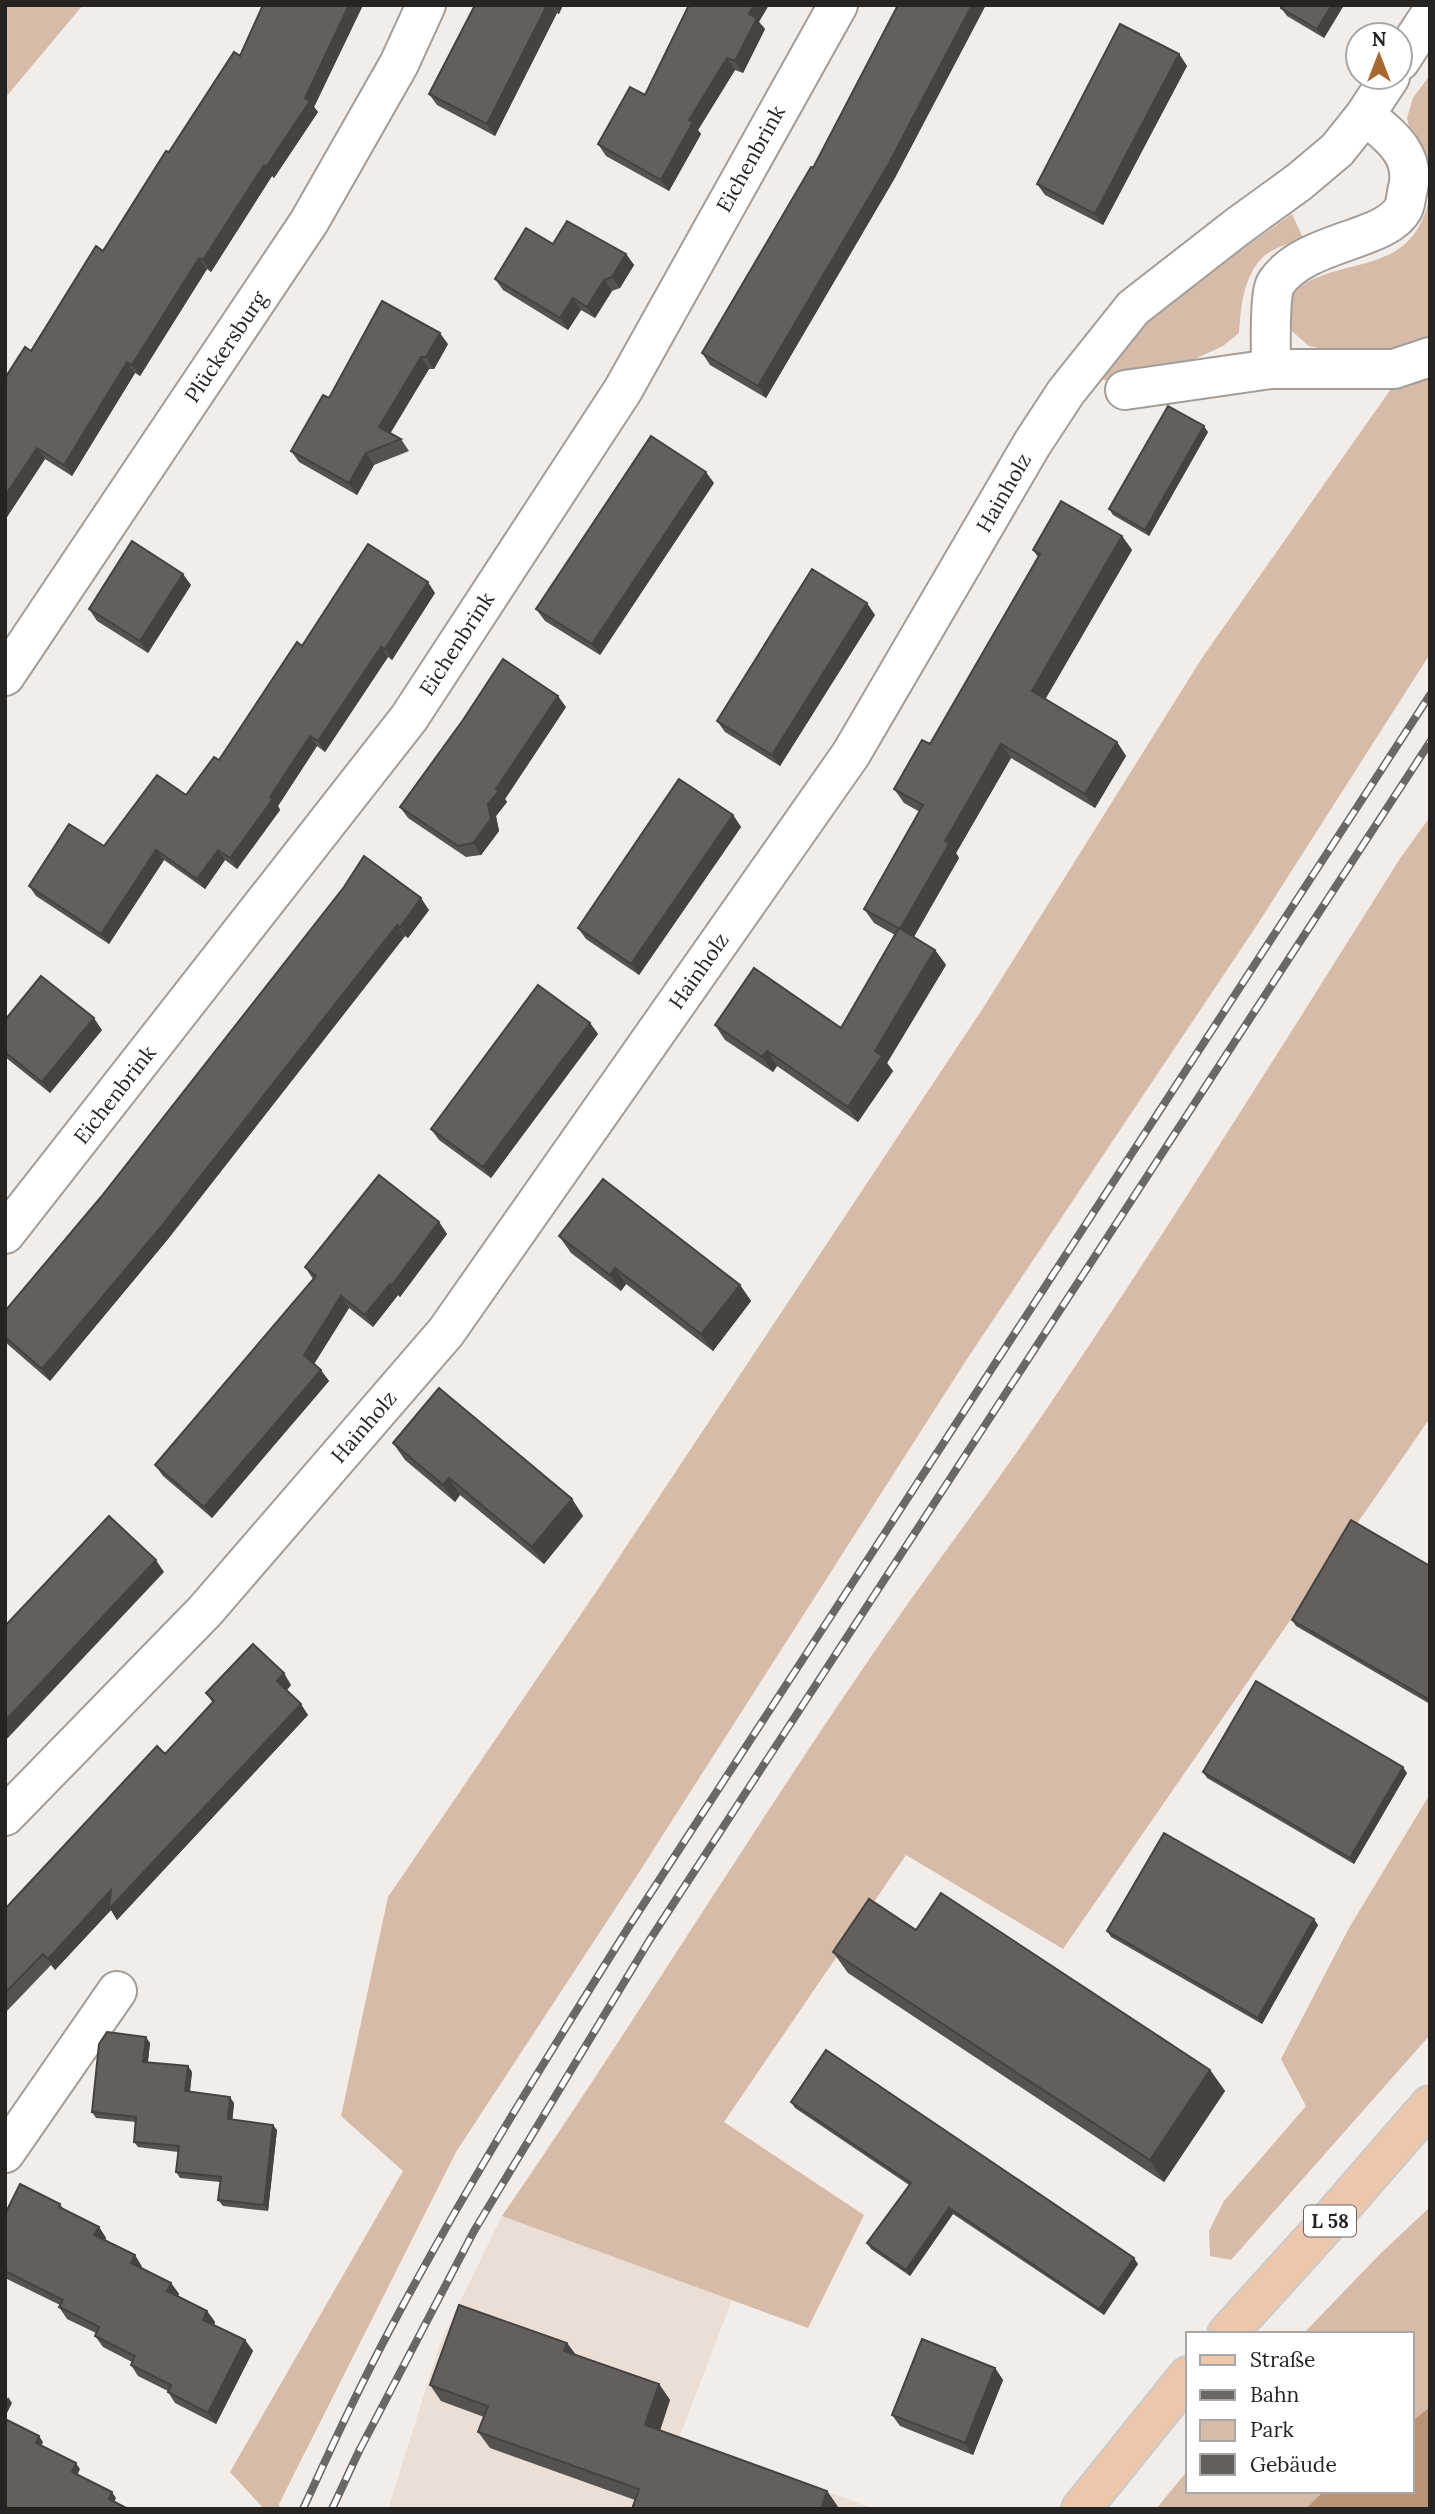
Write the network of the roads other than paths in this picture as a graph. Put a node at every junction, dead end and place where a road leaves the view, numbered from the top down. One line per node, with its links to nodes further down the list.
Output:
1 (426, 5): 10 (street, Plückersburg)
2 (838, 5): 11 (street, Eichenbrink)
3 (1430, 15): 4 (street)
4 (1414, 40)
5 (1381, 91): 6 (street, Hainholz)
6 (1365, 115): 8 (street); 12 (street, Hainholz)
7 (1430, 357): 8 (street)
8 (1271, 369): 9 (street)
9 (1125, 390)
10 (5, 676)
11 (5, 1234)
12 (5, 1816)
13 (117, 1991): 15 (street)
14 (1430, 2105): 16 (main road, L 58)
15 (5, 2153)
16 (1229, 2332)
17 (1186, 2378): 18 (main road)
18 (1081, 2509)

